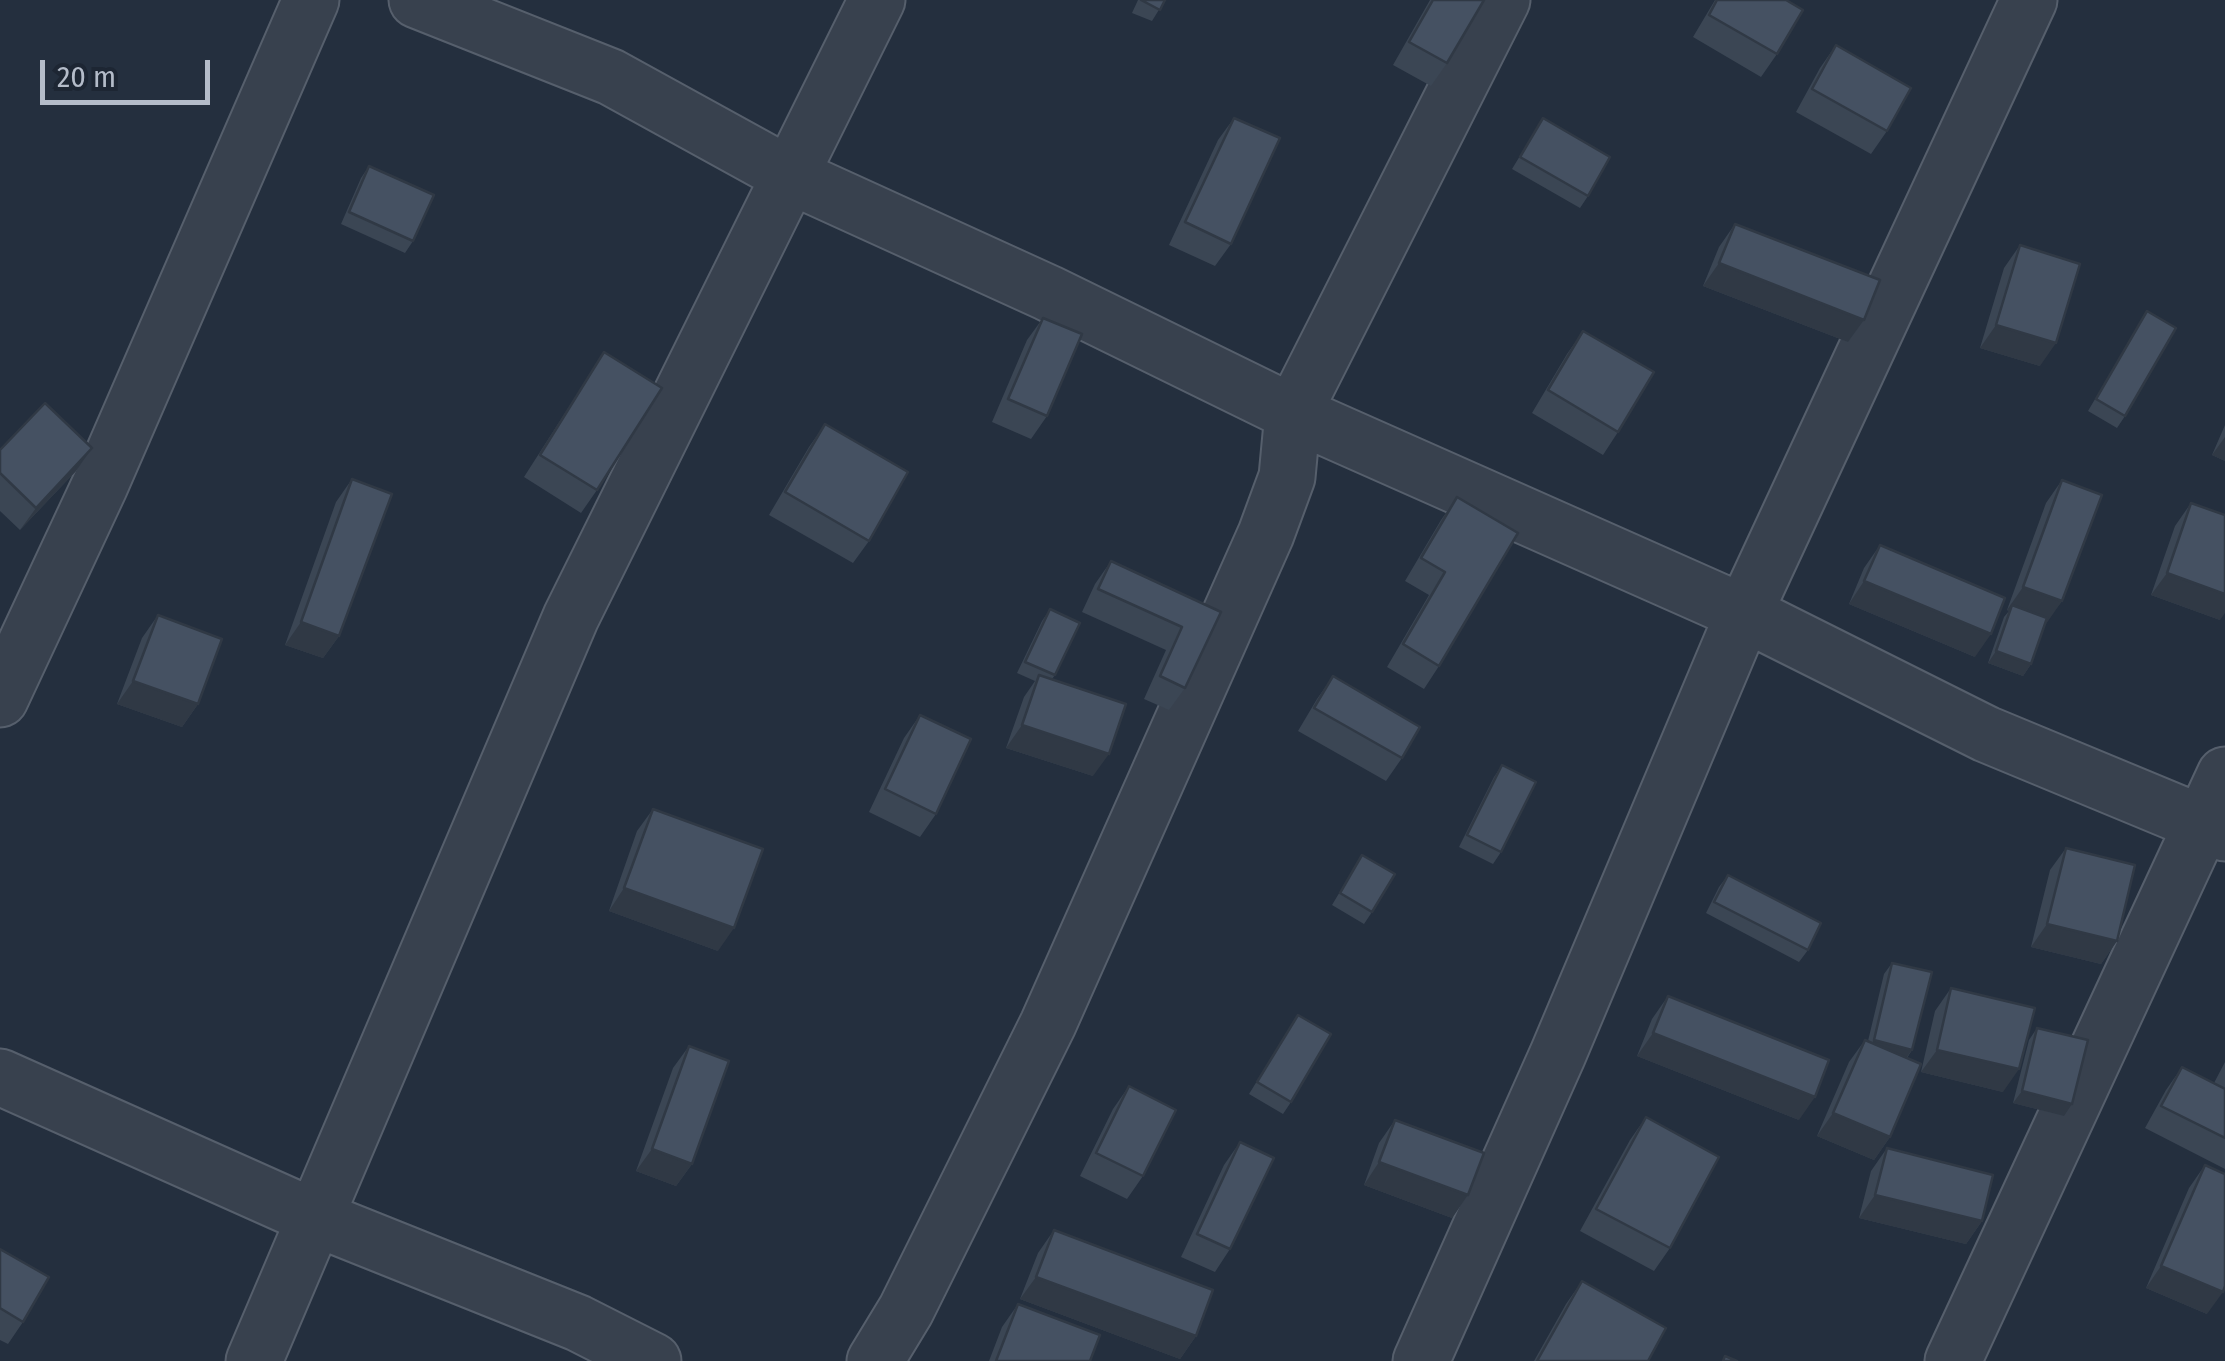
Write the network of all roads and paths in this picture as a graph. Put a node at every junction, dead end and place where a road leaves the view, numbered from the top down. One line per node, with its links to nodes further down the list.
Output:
1 (310, 0): 9 (street)
2 (418, 0): 6 (street)
3 (877, 0): 6 (street)
4 (1502, 0): 7 (street)
5 (2029, 0): 8 (street)
6 (789, 175): 7 (street); 13 (street)
7 (1294, 413): 8 (street); 16 (street)
8 (1744, 613): 11 (street); 17 (street)
9 (0, 698)
10 (2225, 775): 11 (street)
11 (2215, 828): 18 (street)
12 (0, 1077): 13 (street)
13 (318, 1219): 14 (street); 15 (street)
14 (254, 1361)
15 (652, 1361)
16 (875, 1361)
17 (1421, 1361)
18 (1953, 1361)

